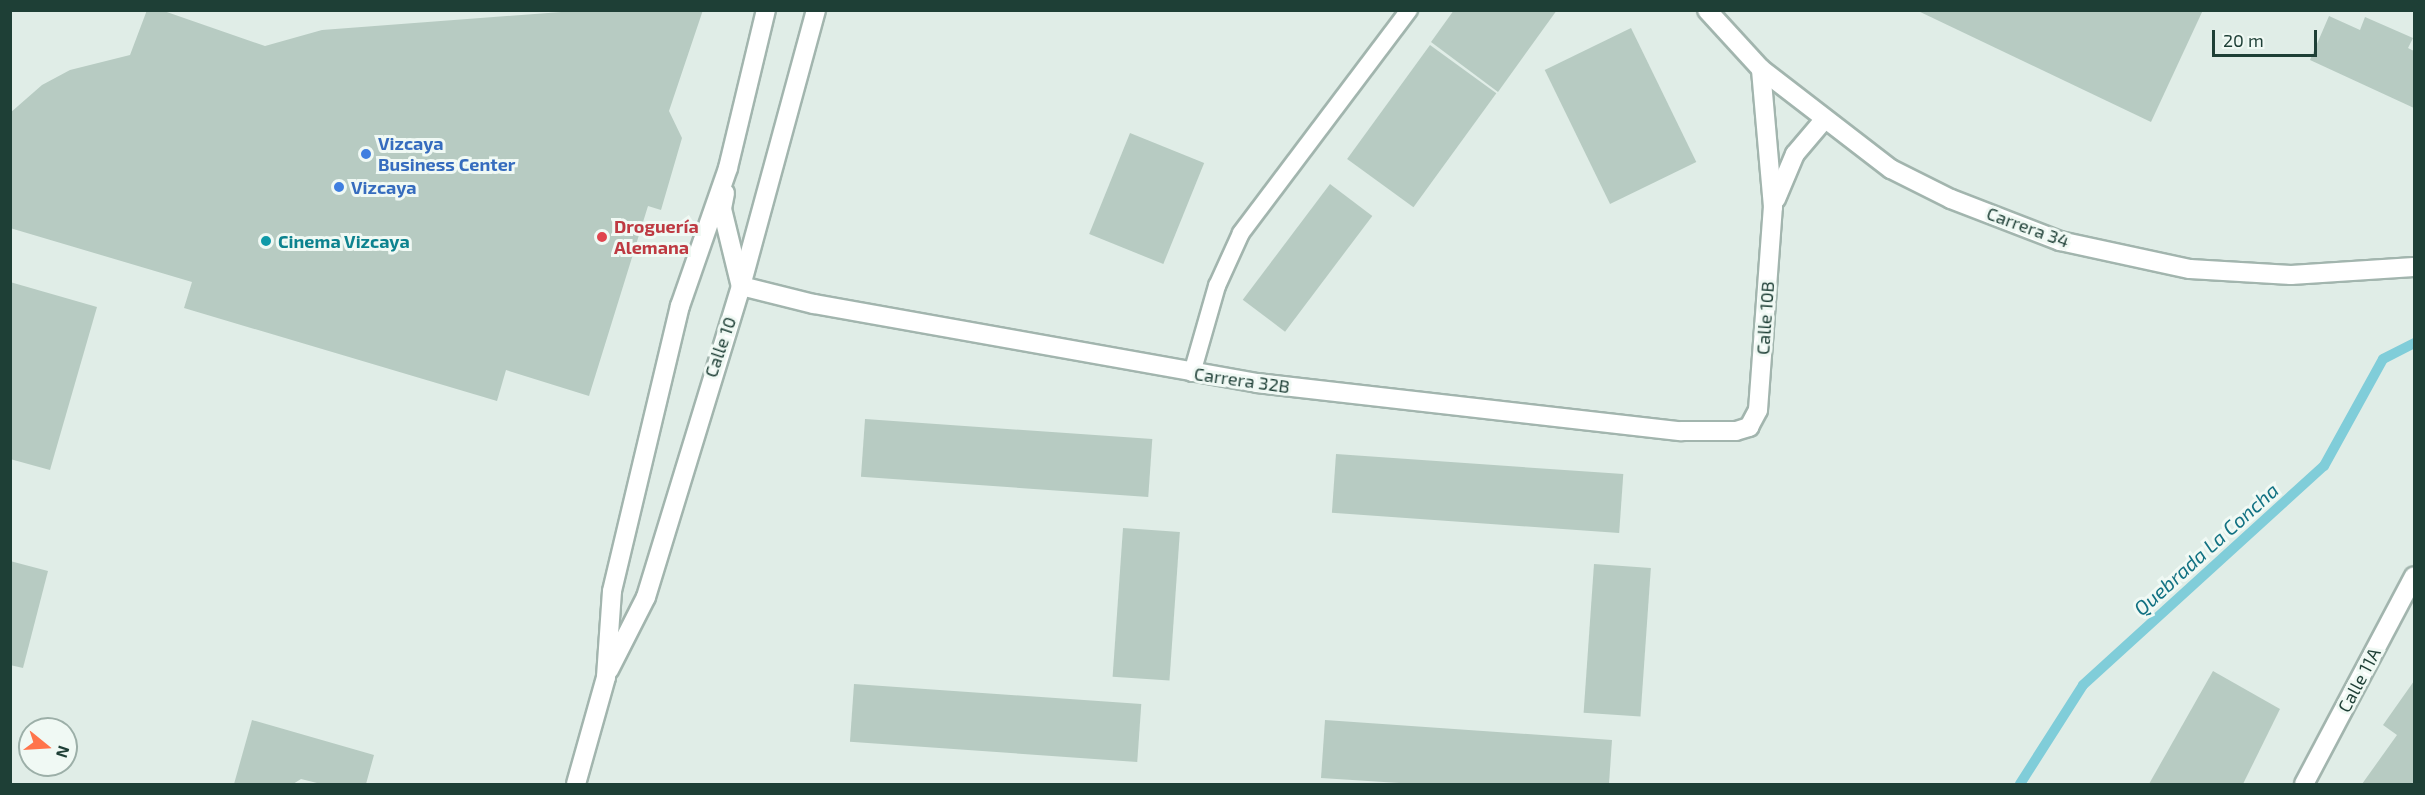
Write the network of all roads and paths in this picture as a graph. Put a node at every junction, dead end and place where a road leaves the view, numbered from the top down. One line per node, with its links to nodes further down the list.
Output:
1 (766, 10): 7 (street, Calle 10)
2 (816, 10): 10 (street, Calle 10)
3 (1409, 10): 11 (lane)
4 (1707, 10): 5 (street, Carrera 34)
5 (1761, 69): 6 (street, Carrera 34); 8 (street, Calle 10B)
6 (1823, 120): 8 (street, Calle 10B); 9 (street, Carrera 34)
7 (728, 168): 10 (street); 14 (street, Calle 10)
8 (1773, 207): 12 (street, Calle 10B)
9 (2415, 267)
10 (741, 286): 11 (street, Carrera 32B); 14 (street, Calle 10)
11 (1192, 373): 12 (street, Carrera 32B)
12 (1749, 427)
13 (2415, 576): 16 (street, Calle 11A)
14 (606, 677): 15 (street, Calle 10)
15 (576, 784)
16 (2304, 784)

